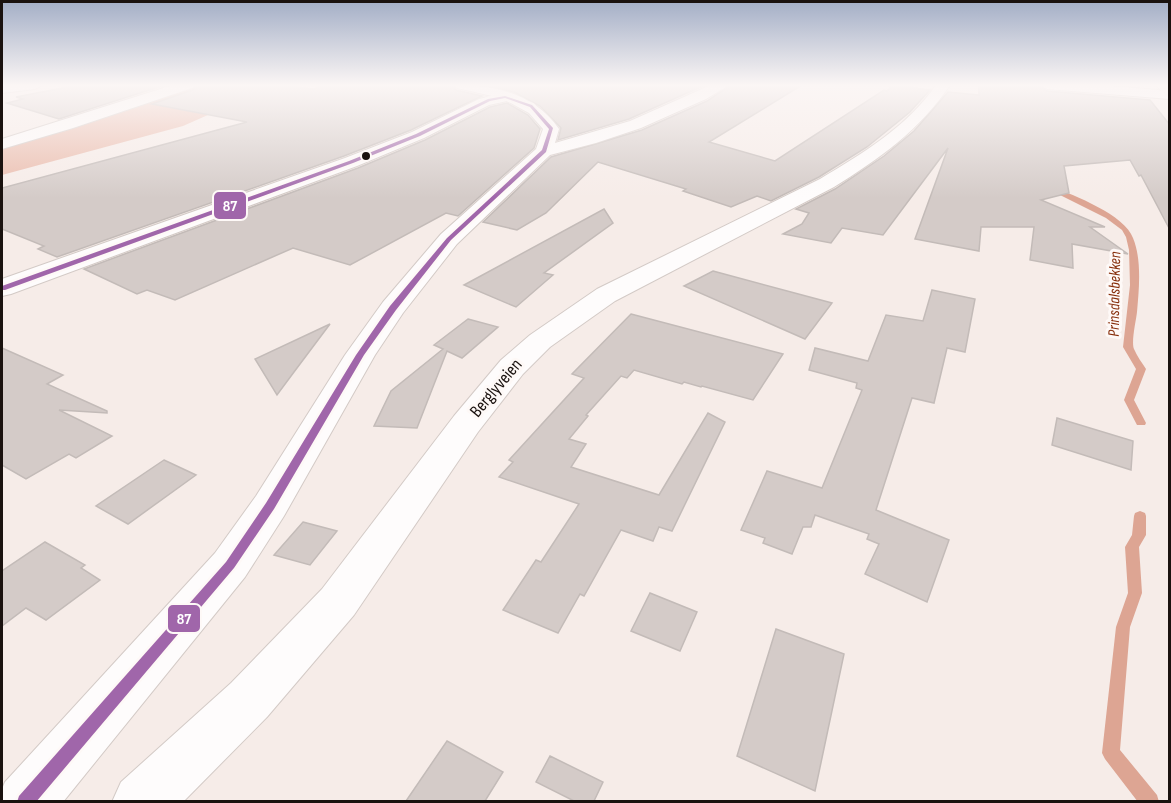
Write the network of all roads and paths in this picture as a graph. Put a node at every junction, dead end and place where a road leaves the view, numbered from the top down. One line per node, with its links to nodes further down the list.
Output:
1 (75, 122): 6 (street)
2 (443, 122): 8 (street)
3 (546, 122): 7 (street)
4 (636, 122): 7 (street)
5 (911, 122): 10 (street, Berglyveien)
6 (2, 144)
7 (544, 151): 9 (street)
8 (2, 288)
9 (25, 801)
10 (141, 801)

